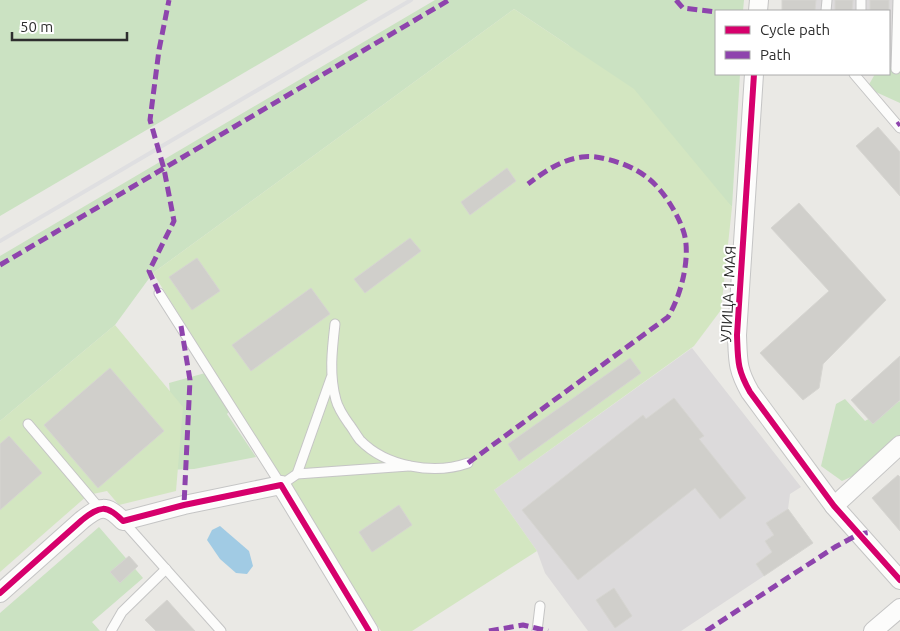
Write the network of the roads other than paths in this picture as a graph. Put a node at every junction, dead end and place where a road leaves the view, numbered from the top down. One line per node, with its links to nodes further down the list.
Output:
1 (898, 0): 2 (lane)
2 (895, 69)
3 (754, 75): 15 (street, УЛИЦА 1 МАЯ)
4 (855, 75): 5 (lane)
5 (900, 128)
6 (159, 293): 14 (lane)
7 (335, 324): 8 (lane)
8 (332, 376): 12 (lane); 13 (lane)
9 (28, 424): 16 (lane)
10 (900, 446): 15 (street)
11 (468, 463): 12 (lane)
12 (409, 466): 13 (lane)
13 (296, 474): 14 (lane)
14 (281, 485): 17 (street); 25 (street)
15 (834, 506): 19 (street, УЛИЦА 1 МАЯ)
16 (100, 509): 17 (street); 20 (street)
17 (123, 521): 18 (lane)
18 (166, 570): 23 (lane); 24 (lane)
19 (900, 580)
20 (0, 593)
21 (540, 606): 26 (lane)
22 (900, 608): 27 (street)
23 (111, 631)
24 (221, 631)
25 (369, 631)
26 (537, 631)
27 (872, 631)

